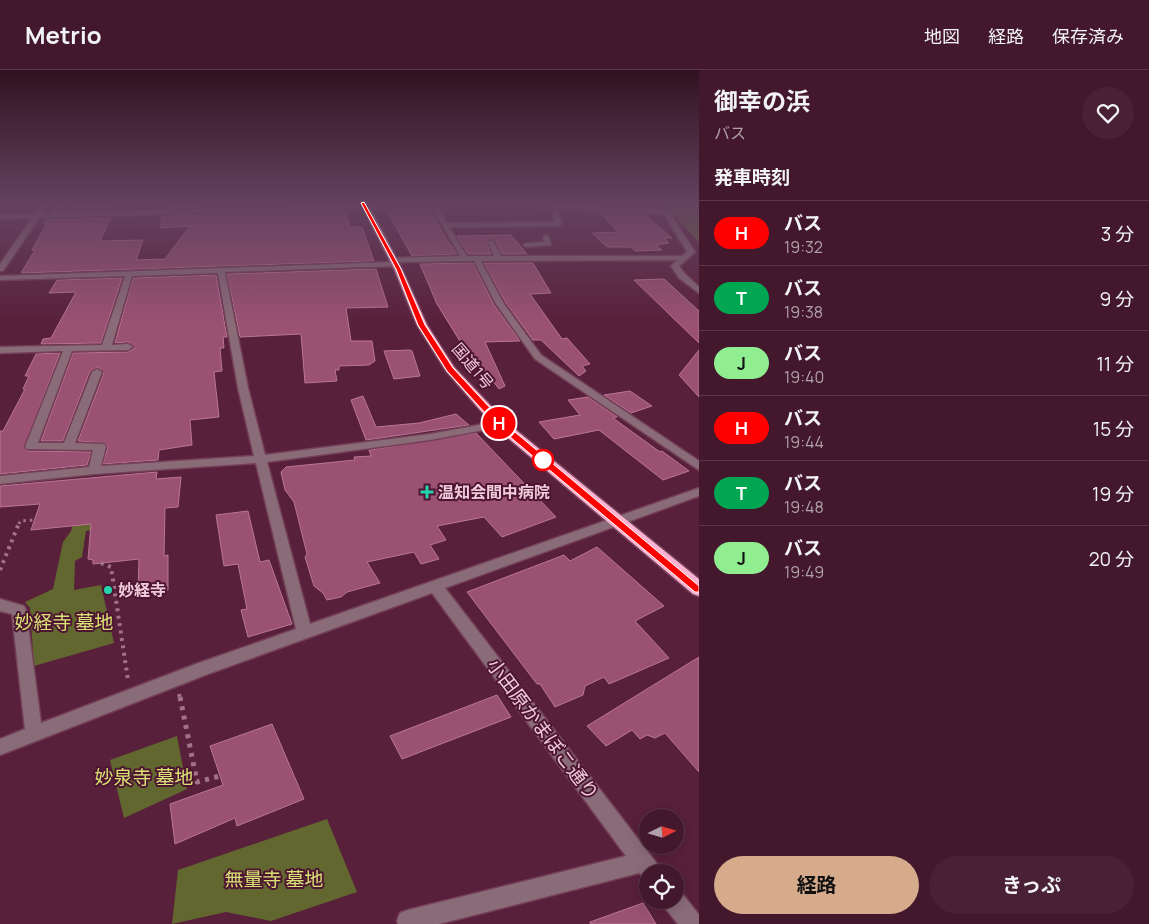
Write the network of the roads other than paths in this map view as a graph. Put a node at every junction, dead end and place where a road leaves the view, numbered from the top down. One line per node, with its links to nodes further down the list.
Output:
1 (491, 242): 11 (street)
2 (19, 243): 15 (street)
3 (384, 243): 14 (highway, 国道1号)
4 (455, 243): 9 (street)
5 (524, 243): 13 (street)
6 (535, 243): 7 (street)
7 (549, 243)
8 (695, 252): 12 (street)
9 (464, 258): 10 (street); 14 (street)
10 (476, 258): 11 (street); 29 (street)
11 (498, 258): 13 (street)
12 (682, 258): 13 (street); 20 (street)
13 (533, 259)
14 (394, 262): 16 (street); 26 (highway, 国道1号)
15 (0, 270)
16 (222, 270): 17 (street); 28 (street)
17 (129, 274): 18 (street); 23 (street)
18 (3, 278): 19 (street)
19 (0, 287)
20 (699, 291)
21 (128, 347): 23 (street)
22 (69, 348): 23 (street); 24 (street); 27 (street)
23 (106, 348)
24 (0, 350)
25 (97, 372): 27 (street)
26 (500, 424): 28 (street); 33 (highway, 国道1号)
27 (68, 447): 30 (street)
28 (261, 458): 30 (street); 37 (street)
29 (699, 466)
30 (94, 470): 31 (street)
31 (0, 480)
32 (699, 492): 33 (street)
33 (616, 521): 34 (street); 35 (highway, 国道1号)
34 (435, 586): 37 (street); 40 (street, 小田原かまぼこ通り)
35 (699, 589)
36 (0, 605): 38 (street)
37 (304, 632): 38 (street)
38 (34, 733): 39 (street)
39 (0, 747)
40 (644, 864)
41 (639, 870): 43 (street)
42 (680, 909): 44 (street)
43 (408, 922)
44 (692, 924)

